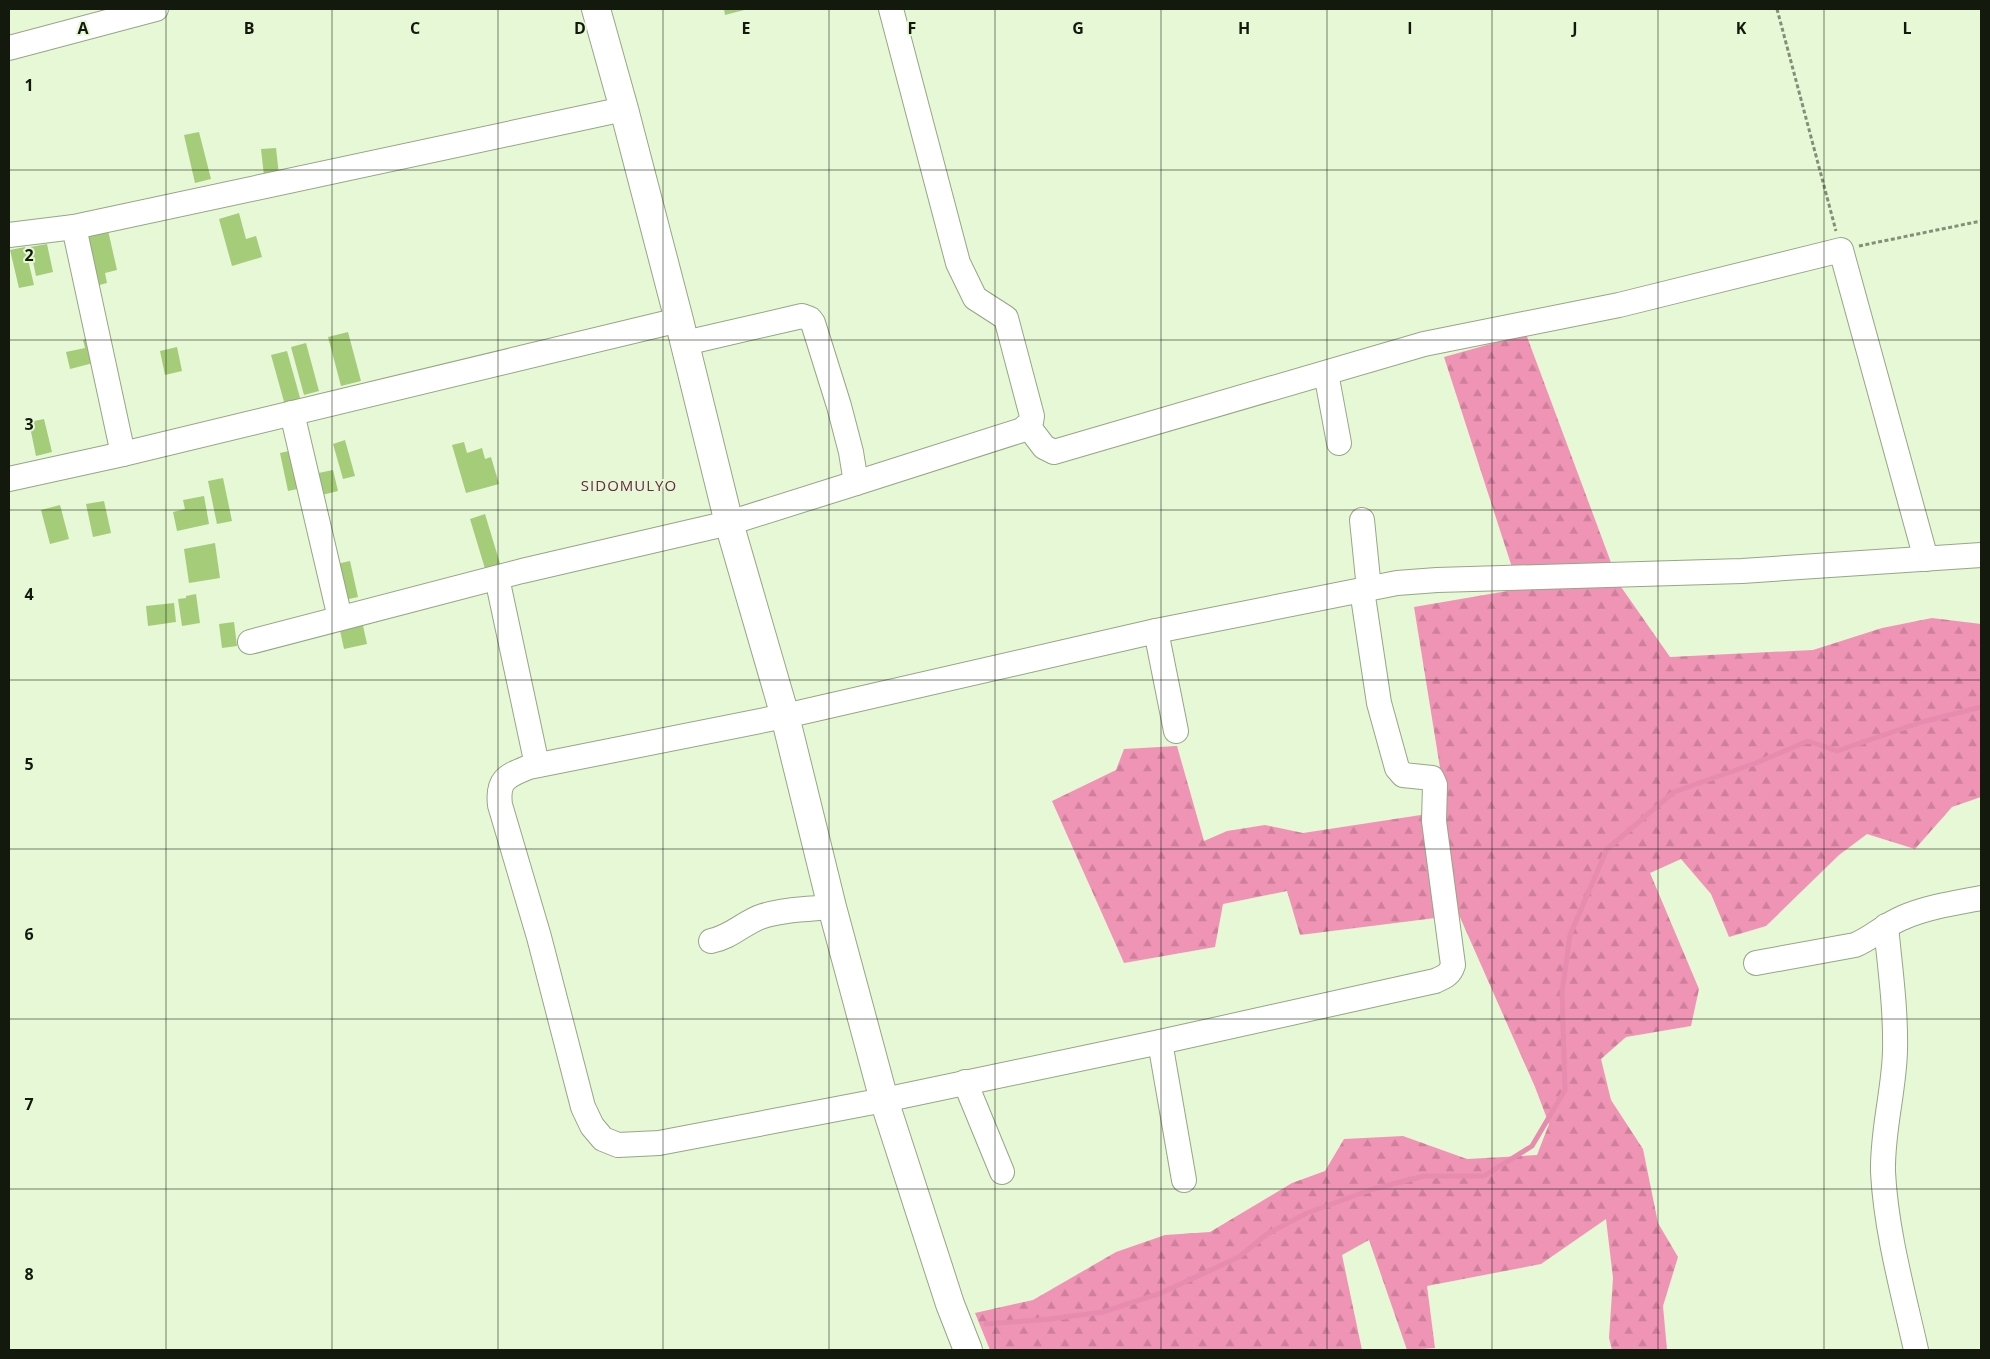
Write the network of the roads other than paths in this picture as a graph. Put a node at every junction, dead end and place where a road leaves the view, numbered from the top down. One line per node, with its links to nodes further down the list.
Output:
1 (156, 9): 4 (street)
2 (596, 9): 5 (main road)
3 (892, 9): 11 (street)
4 (9, 48)
5 (624, 109): 6 (street); 8 (main road)
6 (74, 227): 7 (street); 13 (street)
7 (9, 235)
8 (682, 331): 10 (street); 15 (street); 17 (main road)
9 (1326, 373): 11 (street); 12 (street); 19 (street)
10 (292, 413): 13 (street); 22 (street)
11 (1028, 426): 15 (street)
12 (1339, 442)
13 (123, 454): 14 (street)
14 (9, 479)
15 (856, 483): 17 (street)
16 (1362, 520): 21 (street)
17 (729, 523): 20 (street); 25 (main road)
18 (1981, 555): 19 (street)
19 (1926, 559): 21 (street)
20 (497, 578): 22 (street); 27 (street)
21 (1366, 589): 23 (street); 33 (street)
22 (340, 618): 24 (street)
23 (1156, 631): 25 (street); 26 (street)
24 (250, 642)
25 (785, 716): 27 (street); 29 (main road)
26 (1176, 731)
27 (537, 765): 35 (street)
28 (1981, 898): 30 (street)
29 (832, 906): 31 (street); 35 (main road)
30 (1886, 926): 32 (street); 39 (street)
31 (711, 941)
32 (1756, 964)
33 (1160, 1042): 34 (street); 37 (street)
34 (965, 1082): 35 (street); 36 (street)
35 (884, 1100): 38 (main road)
36 (1002, 1172)
37 (1184, 1180)
38 (968, 1350)
39 (1916, 1350)

